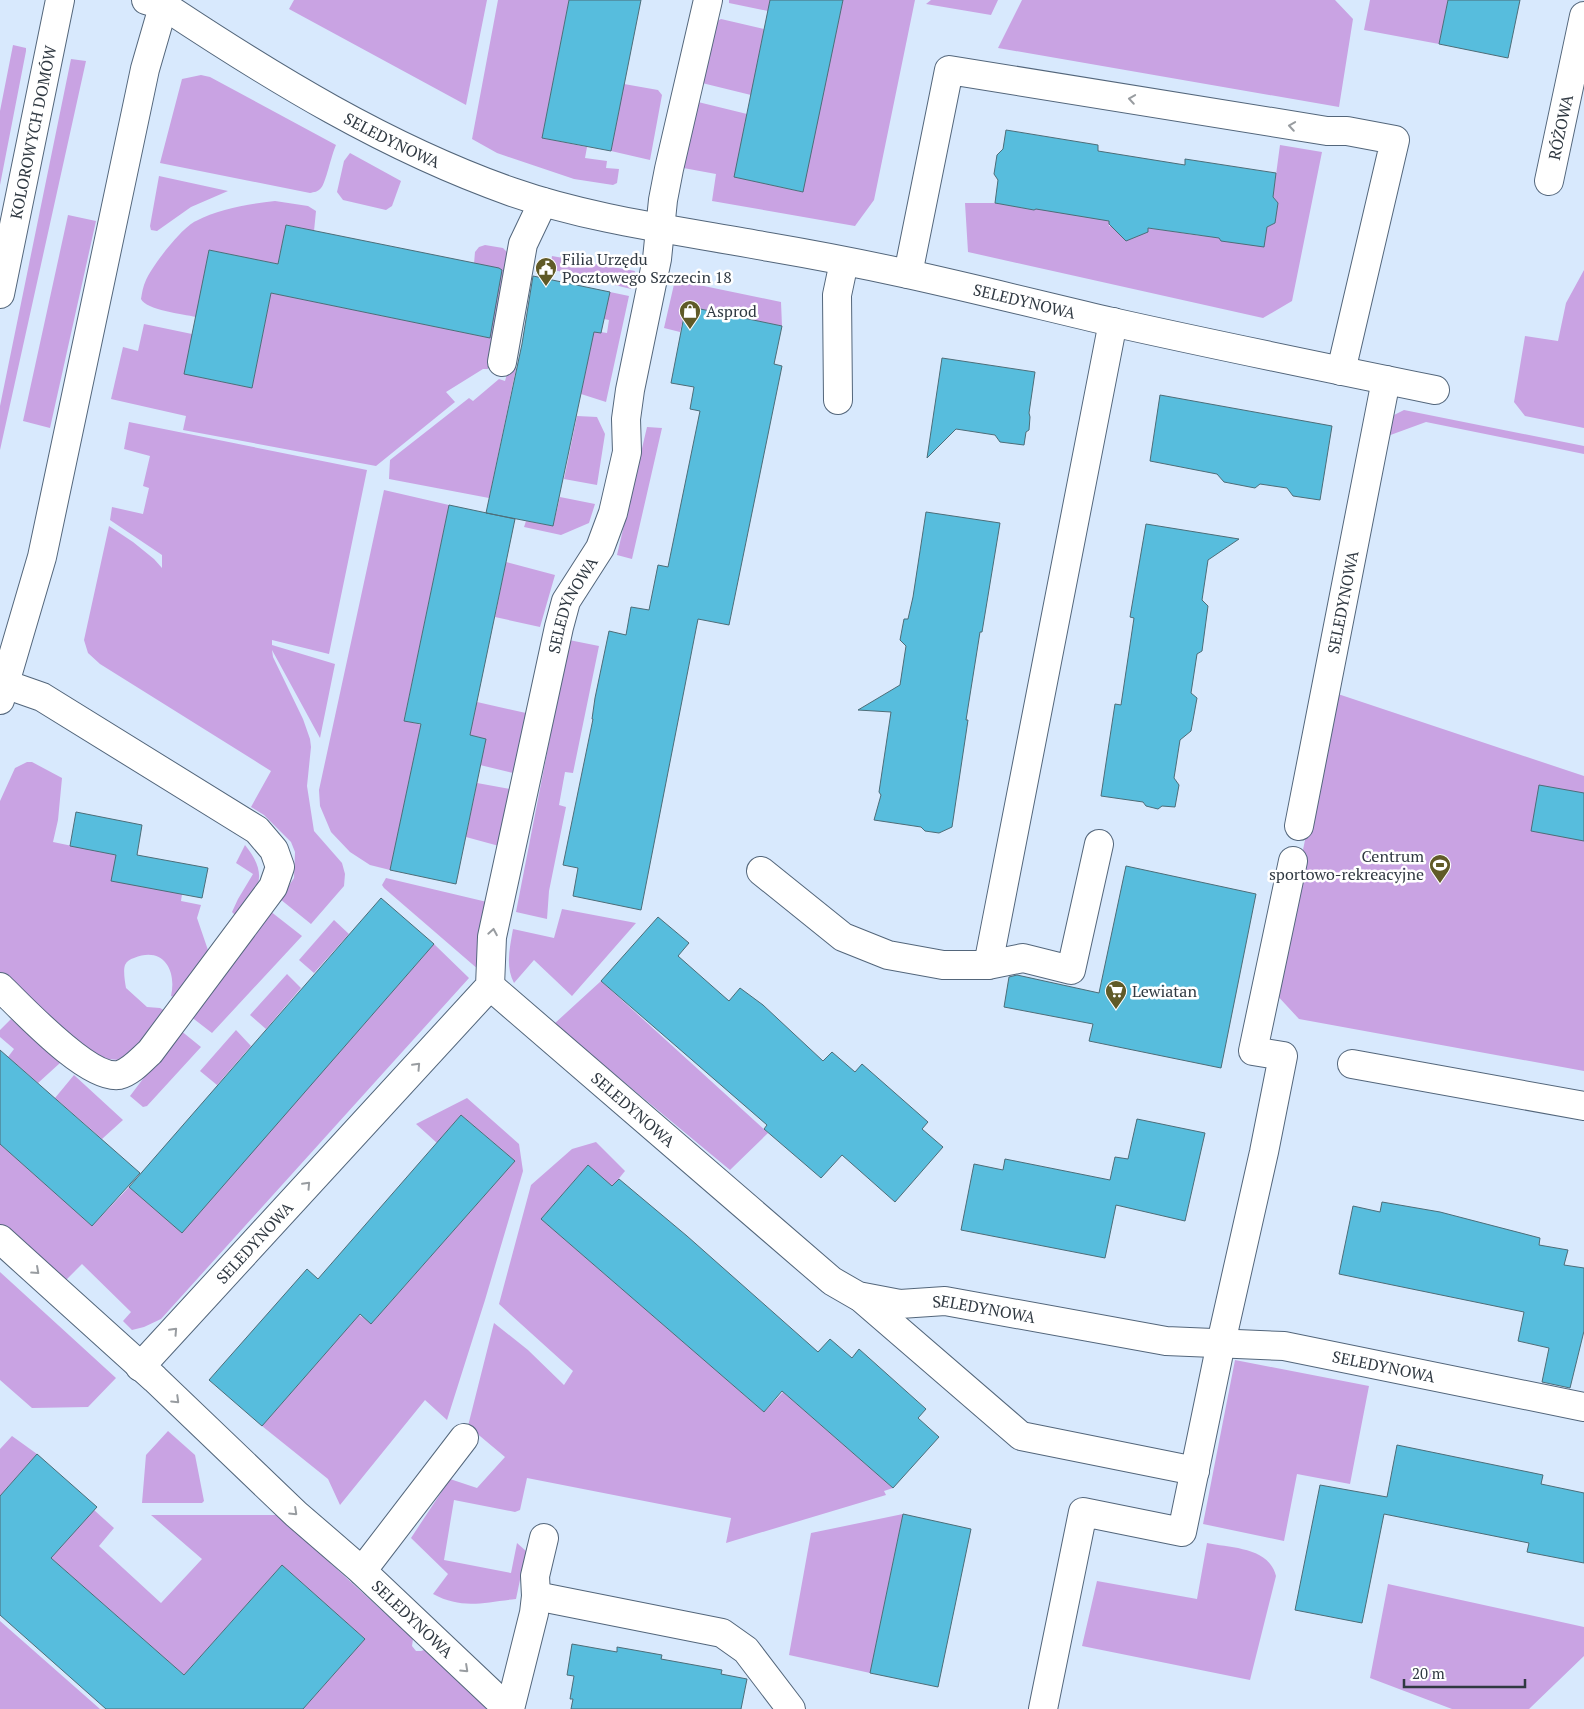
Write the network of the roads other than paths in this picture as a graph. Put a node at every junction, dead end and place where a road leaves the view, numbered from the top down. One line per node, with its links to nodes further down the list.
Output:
1 (708, 0): 7 (street, SELEDYNOWA)
2 (54, 1): 10 (street, KOLOROWYCH DOMÓW)
3 (158, 2): 6 (street, SELEDYNOWA); 17 (street)
4 (1584, 16): 5 (street, RÓŻOWA)
5 (1549, 181)
6 (543, 202): 7 (street, SELEDYNOWA); 12 (street)
7 (661, 229): 8 (street, SELEDYNOWA); 23 (street, SELEDYNOWA, one-way to 7)
8 (844, 262): 9 (street, SELEDYNOWA); 16 (street)
9 (908, 274): 11 (street, SELEDYNOWA); 13 (street, one-way to 9)
10 (0, 294)
11 (1113, 322): 13 (street, SELEDYNOWA); 22 (street)
12 (502, 362)
13 (1341, 371): 14 (street, SELEDYNOWA)
14 (1386, 380): 15 (street, SELEDYNOWA); 18 (street, SELEDYNOWA)
15 (1435, 390)
16 (838, 400)
17 (3, 692): 24 (street)
18 (1300, 826)
19 (1099, 844): 22 (street)
20 (1293, 861): 29 (street)
21 (760, 870): 22 (street)
22 (988, 965)
23 (490, 986): 28 (street, SELEDYNOWA); 30 (street, SELEDYNOWA, one-way to 23)
24 (0, 987)
25 (1352, 1064): 26 (street)
26 (1584, 1106)
27 (0, 1238): 30 (street, SELEDYNOWA, one-way to 30)
28 (858, 1296): 29 (street, SELEDYNOWA); 33 (street)
29 (1220, 1343): 31 (street, SELEDYNOWA); 33 (street)
30 (140, 1367): 35 (street, SELEDYNOWA, one-way to 35)
31 (1584, 1407)
32 (464, 1438): 35 (street)
33 (1195, 1471): 39 (street)
34 (544, 1538): 36 (street)
35 (362, 1571): 37 (street, SELEDYNOWA, one-way to 37)
36 (536, 1596): 37 (street); 38 (street)
37 (509, 1709)
38 (791, 1709)
39 (1043, 1709)

